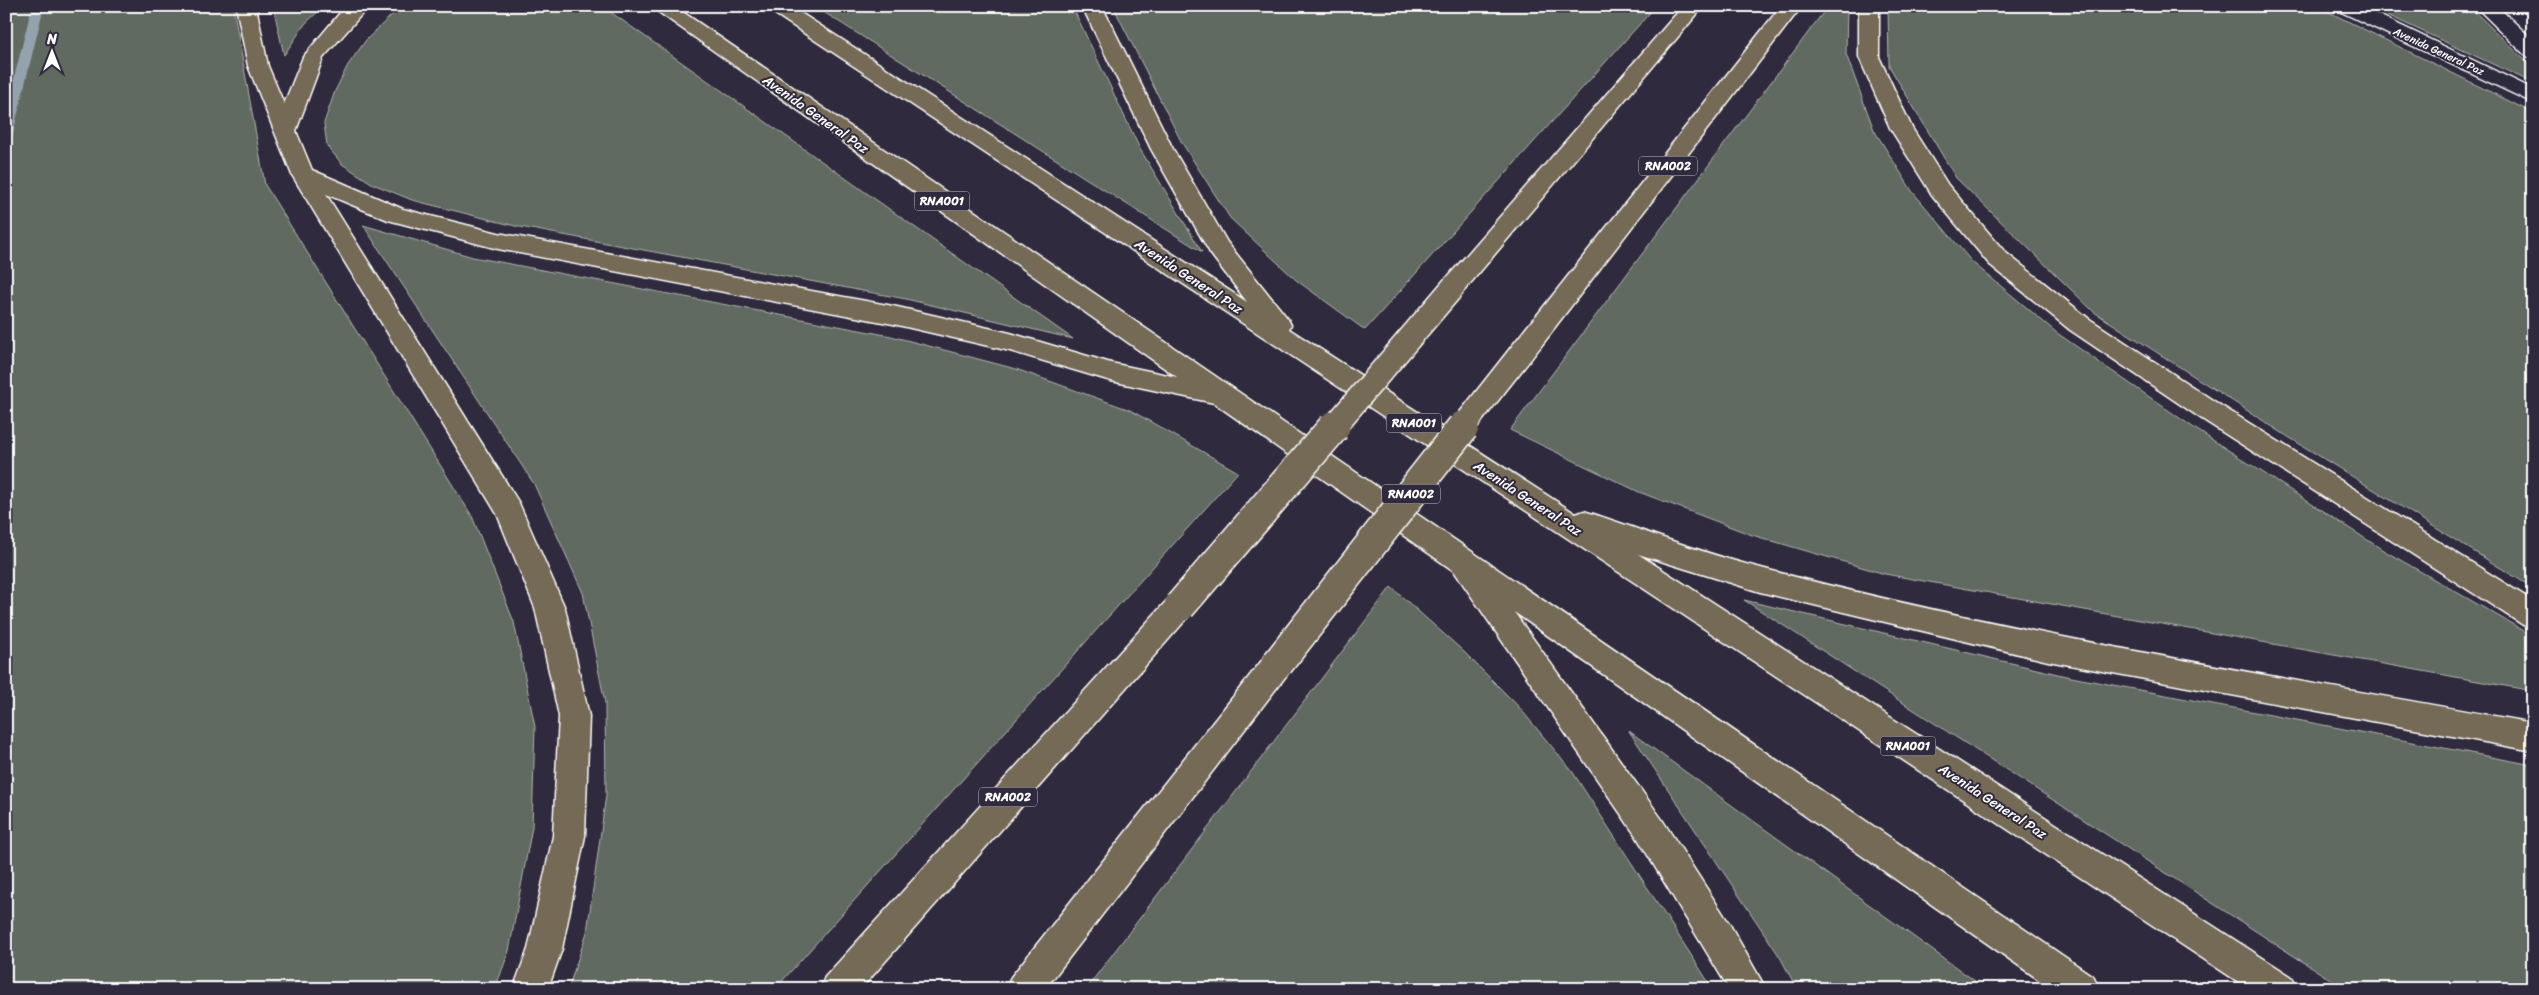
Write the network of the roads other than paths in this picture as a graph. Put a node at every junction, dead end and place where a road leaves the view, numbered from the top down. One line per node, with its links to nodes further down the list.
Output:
1 (246, 6): 13 (highway)
2 (359, 6): 13 (highway)
3 (660, 6): 16 (highway, Avenida General Paz / RNA001)
4 (776, 6): 15 (highway, Avenida General Paz / RNA001)
5 (1092, 6): 15 (highway)
6 (1694, 6): 22 (highway, RNA002, bridge)
7 (1792, 6): 23 (highway, RNA002, bridge)
8 (1869, 6): 19 (highway)
9 (2344, 6): 12 (street, Avenida General Paz)
10 (2485, 6): 11 (street)
11 (2533, 52)
12 (2533, 97)
13 (284, 130): 14 (highway)
14 (303, 176): 16 (highway); 21 (highway)
15 (1292, 342): 17 (highway, Avenida General Paz / RNA001)
16 (1224, 396): 18 (highway, Avenida General Paz / RNA001)
17 (1536, 504): 20 (highway); 26 (highway, Avenida General Paz / RNA001)
18 (1457, 556): 24 (highway); 25 (highway, Avenida General Paz / RNA001)
19 (2533, 616)
20 (2533, 737)
21 (530, 989)
22 (837, 989)
23 (1023, 989)
24 (1749, 989)
25 (2082, 989)
26 (2280, 989)

